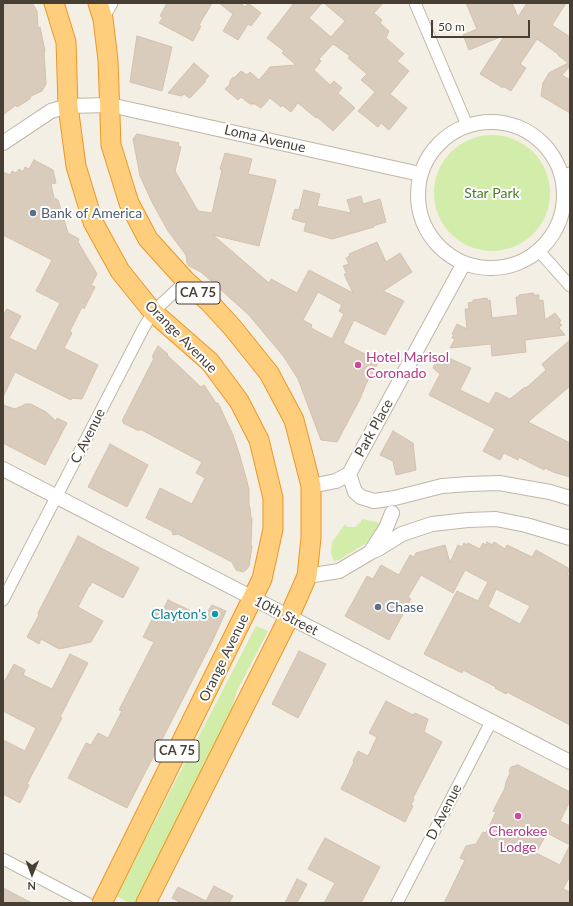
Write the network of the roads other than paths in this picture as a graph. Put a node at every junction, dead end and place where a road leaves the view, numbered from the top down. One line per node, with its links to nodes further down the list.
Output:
1 (54, 3): 6 (highway, Orange Avenue / CA 75)
2 (112, 3): 4 (street)
3 (415, 3): 7 (street)
4 (100, 11): 5 (highway, CA 75)
5 (110, 105): 6 (street, Loma Avenue); 9 (street, Loma Avenue); 13 (highway, CA 75)
6 (68, 106): 8 (street, Loma Avenue); 15 (highway, Orange Avenue / CA 75)
7 (467, 125): 9 (street); 10 (street)
8 (3, 142)
9 (420, 174): 12 (street)
10 (566, 174): 11 (street)
11 (539, 250): 12 (street); 14 (street)
12 (464, 263): 17 (street, Park Place)
13 (186, 281): 15 (street, C Avenue); 18 (highway, CA 75)
14 (570, 286)
15 (153, 312): 19 (street, C Avenue); 27 (highway, Orange Avenue / CA 75)
16 (3, 469): 19 (street, 10th Street)
17 (349, 474): 18 (street, Park Place); 20 (street)
18 (311, 486): 26 (highway, CA 75)
19 (56, 497): 27 (street, 10th Street); 28 (street, C Avenue)
20 (395, 498): 21 (street); 22 (street)
21 (570, 498)
22 (392, 513): 23 (street); 25 (street)
23 (402, 534): 24 (street); 25 (street)
24 (570, 538)
25 (371, 552): 26 (street)
26 (307, 576): 29 (highway, CA 75)
27 (253, 598): 29 (street, 10th Street); 34 (highway, Orange Avenue / CA 75)
28 (3, 600)
29 (290, 617): 30 (street, 10th Street); 35 (highway, CA 75)
30 (492, 722): 31 (street, 10th Street); 36 (street, D Avenue)
31 (570, 762)
32 (3, 860): 33 (street)
33 (87, 903)
34 (102, 903)
35 (146, 903)
36 (397, 903)

